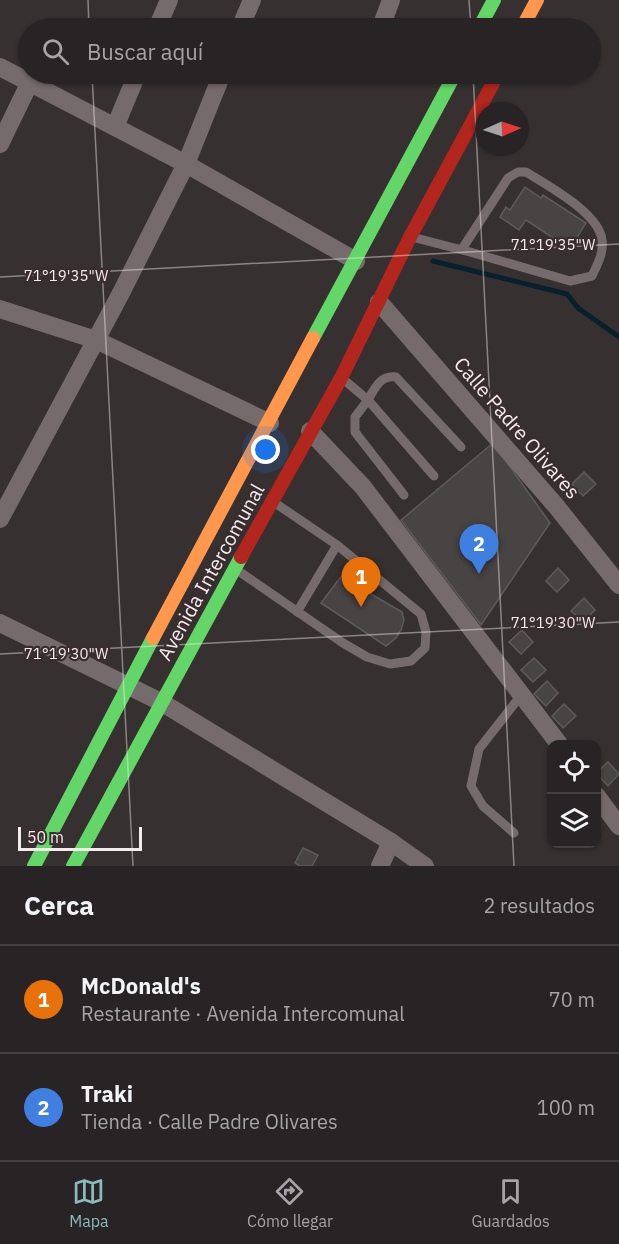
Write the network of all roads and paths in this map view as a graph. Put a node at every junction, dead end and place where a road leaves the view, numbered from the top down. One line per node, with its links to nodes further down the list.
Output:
1 (169, 0): 6 (street)
2 (252, 0): 7 (street)
3 (391, 0): 8 (street)
4 (494, 0): 9 (main road)
5 (537, 0): 10 (main road)
6 (161, 18)
7 (244, 18)
8 (384, 18)
9 (484, 18)
10 (527, 18)
11 (0, 67): 12 (street)
12 (18, 76)
13 (29, 84): 20 (street)
14 (34, 84): 19 (street)
15 (133, 84): 19 (street)
16 (218, 84): 21 (street)
17 (451, 84): 24 (main road, Avenida Intercomunal)
18 (493, 84): 22 (main road, Avenida Intercomunal)
19 (115, 127): 21 (street)
20 (0, 144)
21 (186, 164): 24 (street); 27 (street)
22 (410, 237): 23 (lane); 25 (main road, Avenida Intercomunal)
23 (462, 249): 23 (lane)
24 (356, 261): 30 (main road, Avenida Intercomunal)
25 (379, 302): 28 (main road, Avenida Intercomunal); 39 (street, Calle Padre Olivares)
26 (0, 309): 27 (street)
27 (96, 340): 30 (street); 36 (street)
28 (341, 378): 29 (lane); 31 (main road, Avenida Intercomunal)
29 (368, 400): 32 (lane); 33 (lane); 34 (lane)
30 (270, 423): 42 (main road, Avenida Intercomunal)
31 (310, 431): 35 (main road, Avenida Intercomunal); 43 (street)
32 (461, 447)
33 (434, 476)
34 (404, 495)
35 (272, 500): 37 (lane); 38 (main road, Avenida Intercomunal)
36 (0, 519)
37 (336, 545): 40 (lane); 40 (lane)
38 (235, 569): 40 (lane); 44 (main road, Avenida Intercomunal)
39 (619, 585)
40 (297, 612)
41 (0, 623): 42 (street)
42 (127, 686): 44 (street); 50 (main road, Avenida Intercomunal)
43 (522, 694): 45 (street); 48 (lane)
44 (162, 702): 49 (street); 51 (main road, Avenida Intercomunal)
45 (556, 740)
46 (601, 801): 47 (street)
47 (619, 826)
48 (514, 833)
49 (391, 842): 52 (street); 53 (street)
50 (34, 866)
51 (73, 866)
52 (380, 866)
53 (426, 866)

